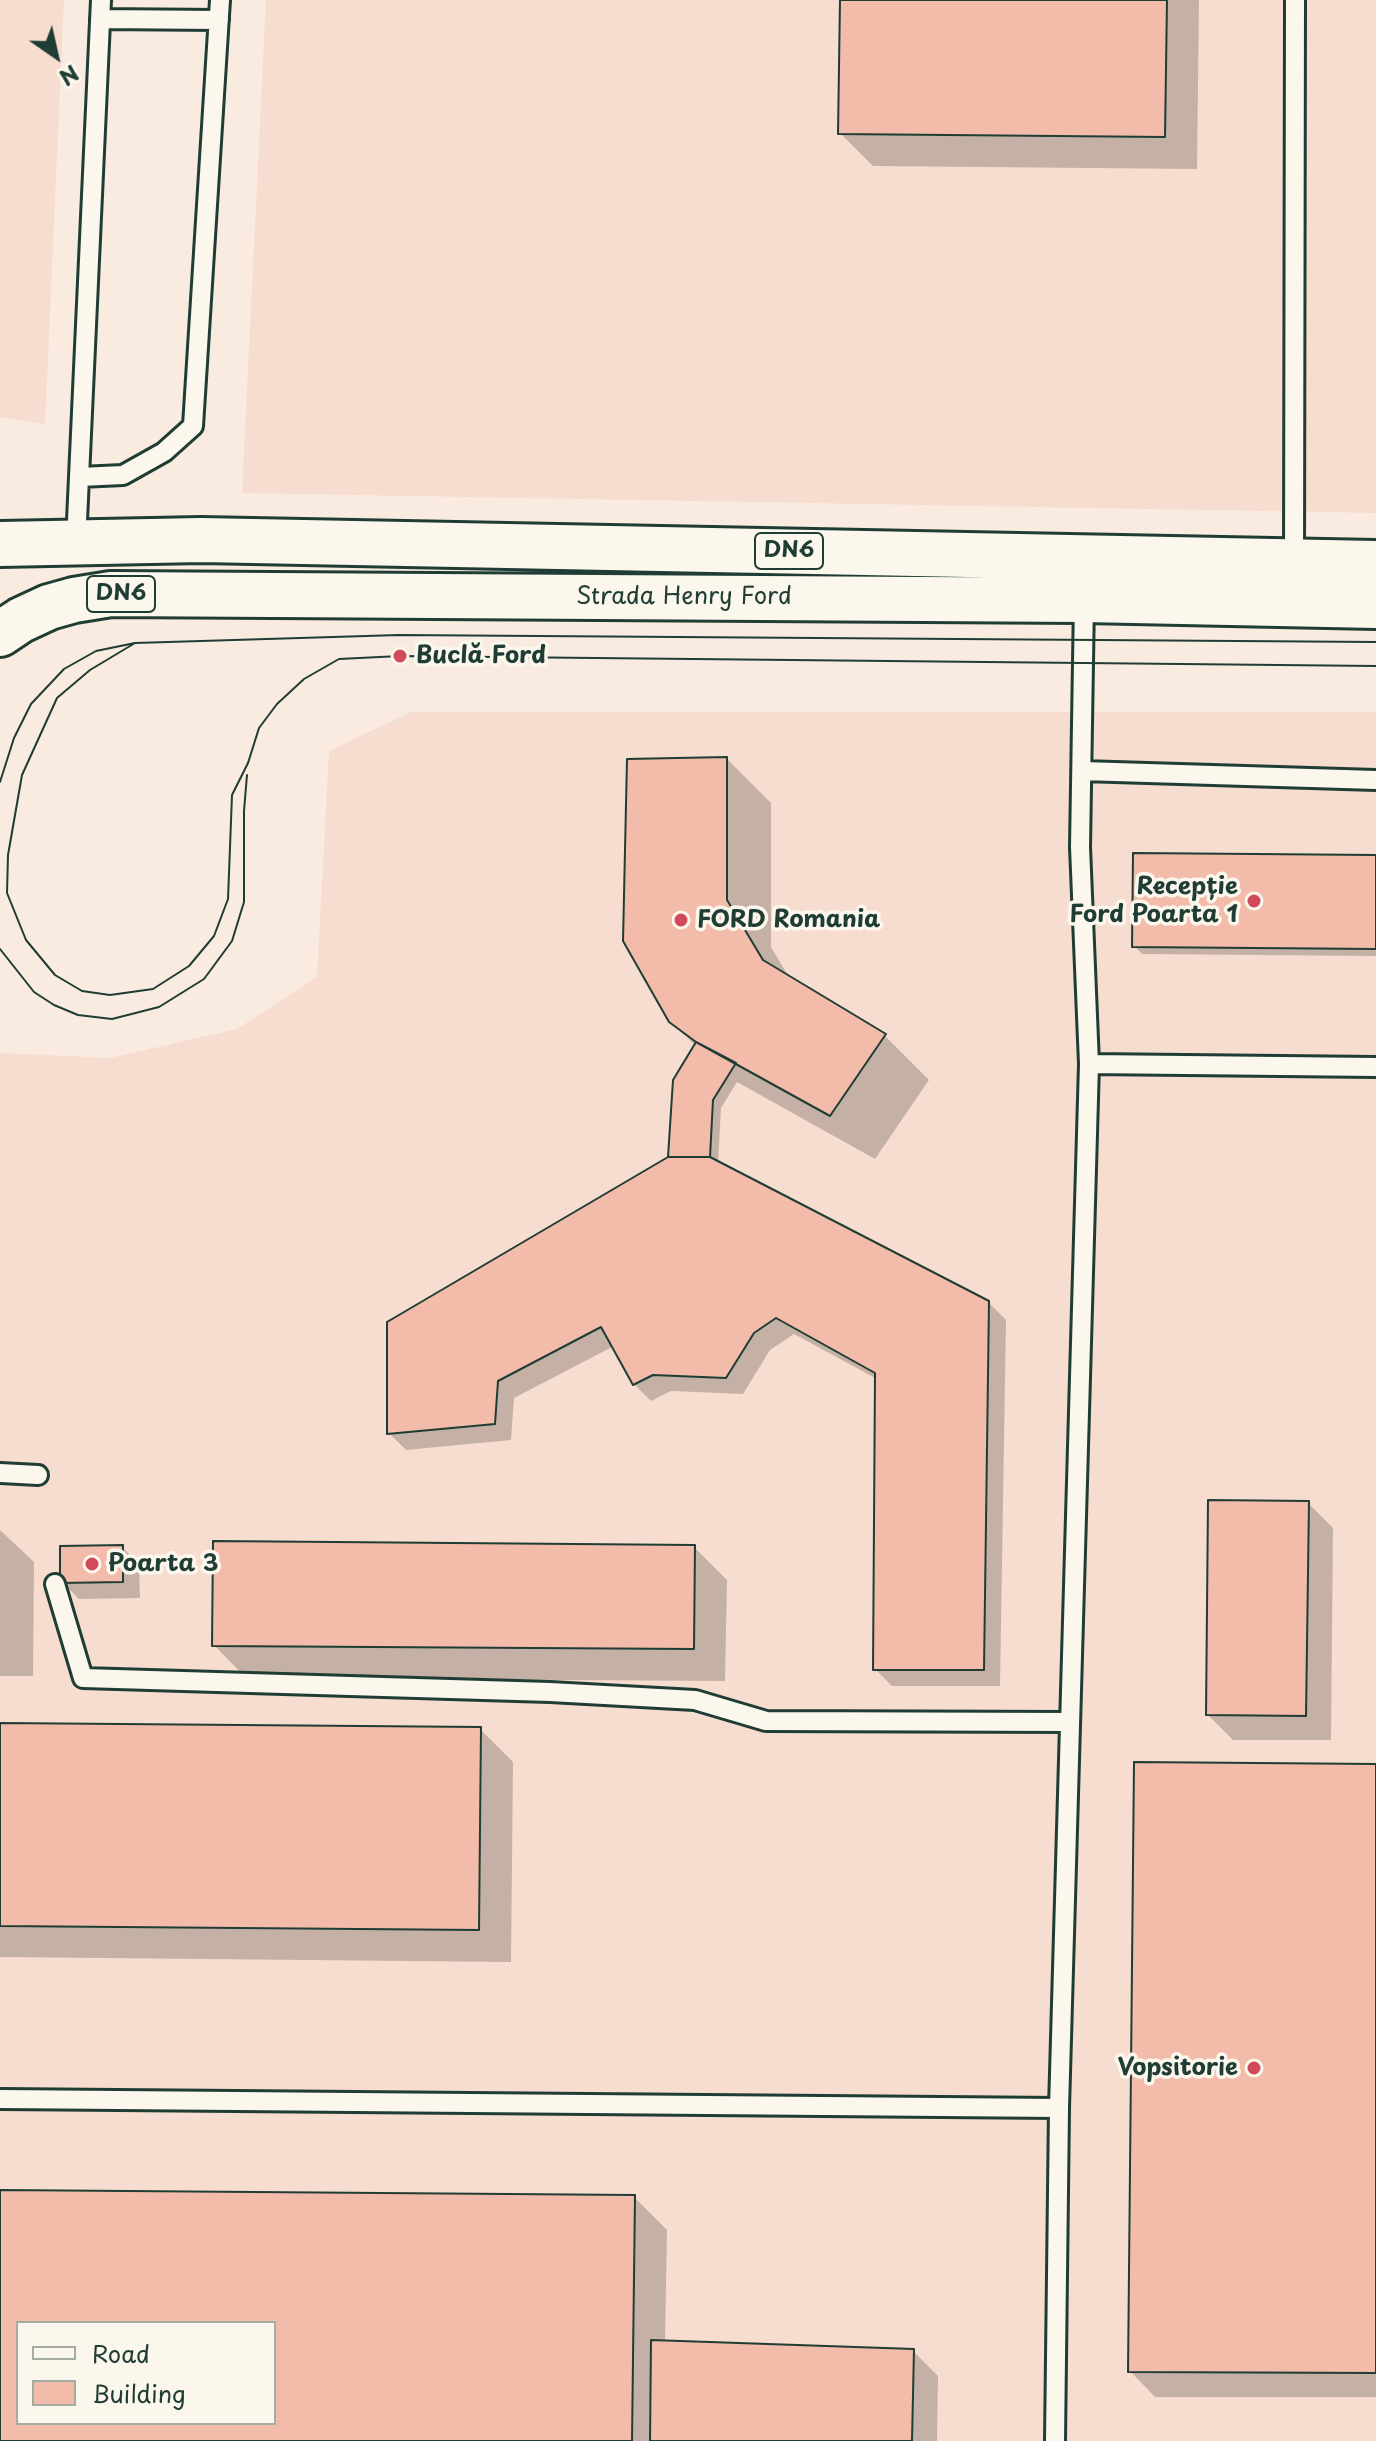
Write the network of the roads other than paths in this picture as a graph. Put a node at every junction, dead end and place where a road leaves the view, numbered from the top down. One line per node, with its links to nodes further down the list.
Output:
1 (220, 0): 4 (lane)
2 (1295, 0): 8 (lane)
3 (101, 9): 4 (lane); 5 (lane)
4 (219, 20): 5 (lane)
5 (80, 477): 6 (lane)
6 (76, 542): 7 (main road, Strada Henry Ford / DN6); 8 (main road, Strada Henry Ford / DN6)
7 (0, 544)
8 (1294, 561): 9 (main road, Strada Henry Ford / DN6)
9 (1376, 563)
10 (1084, 600): 11 (main road, Strada Henry Ford / DN6); 12 (main road, Strada Henry Ford / DN6); 13 (lane)
11 (1376, 606)
12 (0, 634)
13 (1082, 771): 14 (lane); 15 (lane)
14 (1376, 780)
15 (1089, 1064): 16 (lane); 20 (lane)
16 (1376, 1067)
17 (0, 1473): 18 (lane)
18 (38, 1475)
19 (55, 1584): 20 (lane)
20 (1070, 1722): 22 (lane)
21 (0, 2099): 22 (lane)
22 (1059, 2108): 23 (lane)
23 (1055, 2441)

